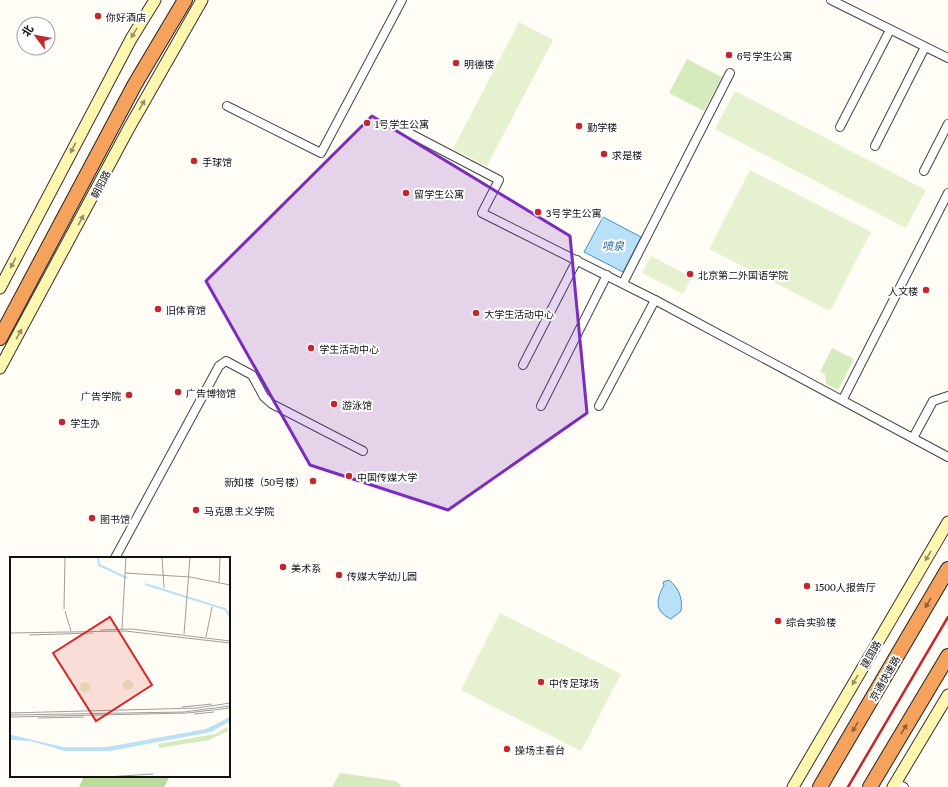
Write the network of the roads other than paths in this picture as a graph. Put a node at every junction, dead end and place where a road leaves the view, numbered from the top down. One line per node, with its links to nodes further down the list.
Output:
1 (154, 0): 21 (street, one-way to 21)
2 (174, 0): 23 (highway)
3 (185, 0): 24 (highway, 朝阳路)
4 (202, 0): 26 (street, 朝阳路, one-way to 4)
5 (402, 0): 11 (street)
6 (831, 0): 7 (street)
7 (890, 30): 8 (street); 14 (street)
8 (925, 47): 9 (street); 15 (street)
9 (948, 58)
10 (730, 73): 20 (street)
11 (227, 106)
12 (392, 124): 18 (street)
13 (948, 124): 16 (street)
14 (840, 127)
15 (875, 146)
16 (924, 171)
17 (948, 193): 28 (street)
18 (577, 260): 19 (street); 25 (street)
19 (607, 275): 20 (street); 29 (street)
20 (623, 283): 22 (street)
21 (0, 288)
22 (655, 300): 28 (street); 30 (street)
23 (0, 319)
24 (0, 338)
25 (524, 365)
26 (0, 368)
27 (948, 396): 31 (street)
28 (843, 399): 31 (street)
29 (542, 406)
30 (599, 406)
31 (913, 438): 33 (street)
32 (363, 451): 35 (street)
33 (948, 457)
34 (948, 522): 40 (street, 建国路, one-way to 40)
35 (116, 557)
36 (948, 569): 41 (highway, 京通快速路, one-way to 41)
37 (948, 656): 42 (highway, one-way to 37)
38 (948, 695): 39 (street)
39 (898, 786)
40 (793, 787)
41 (820, 787)
42 (870, 787)

